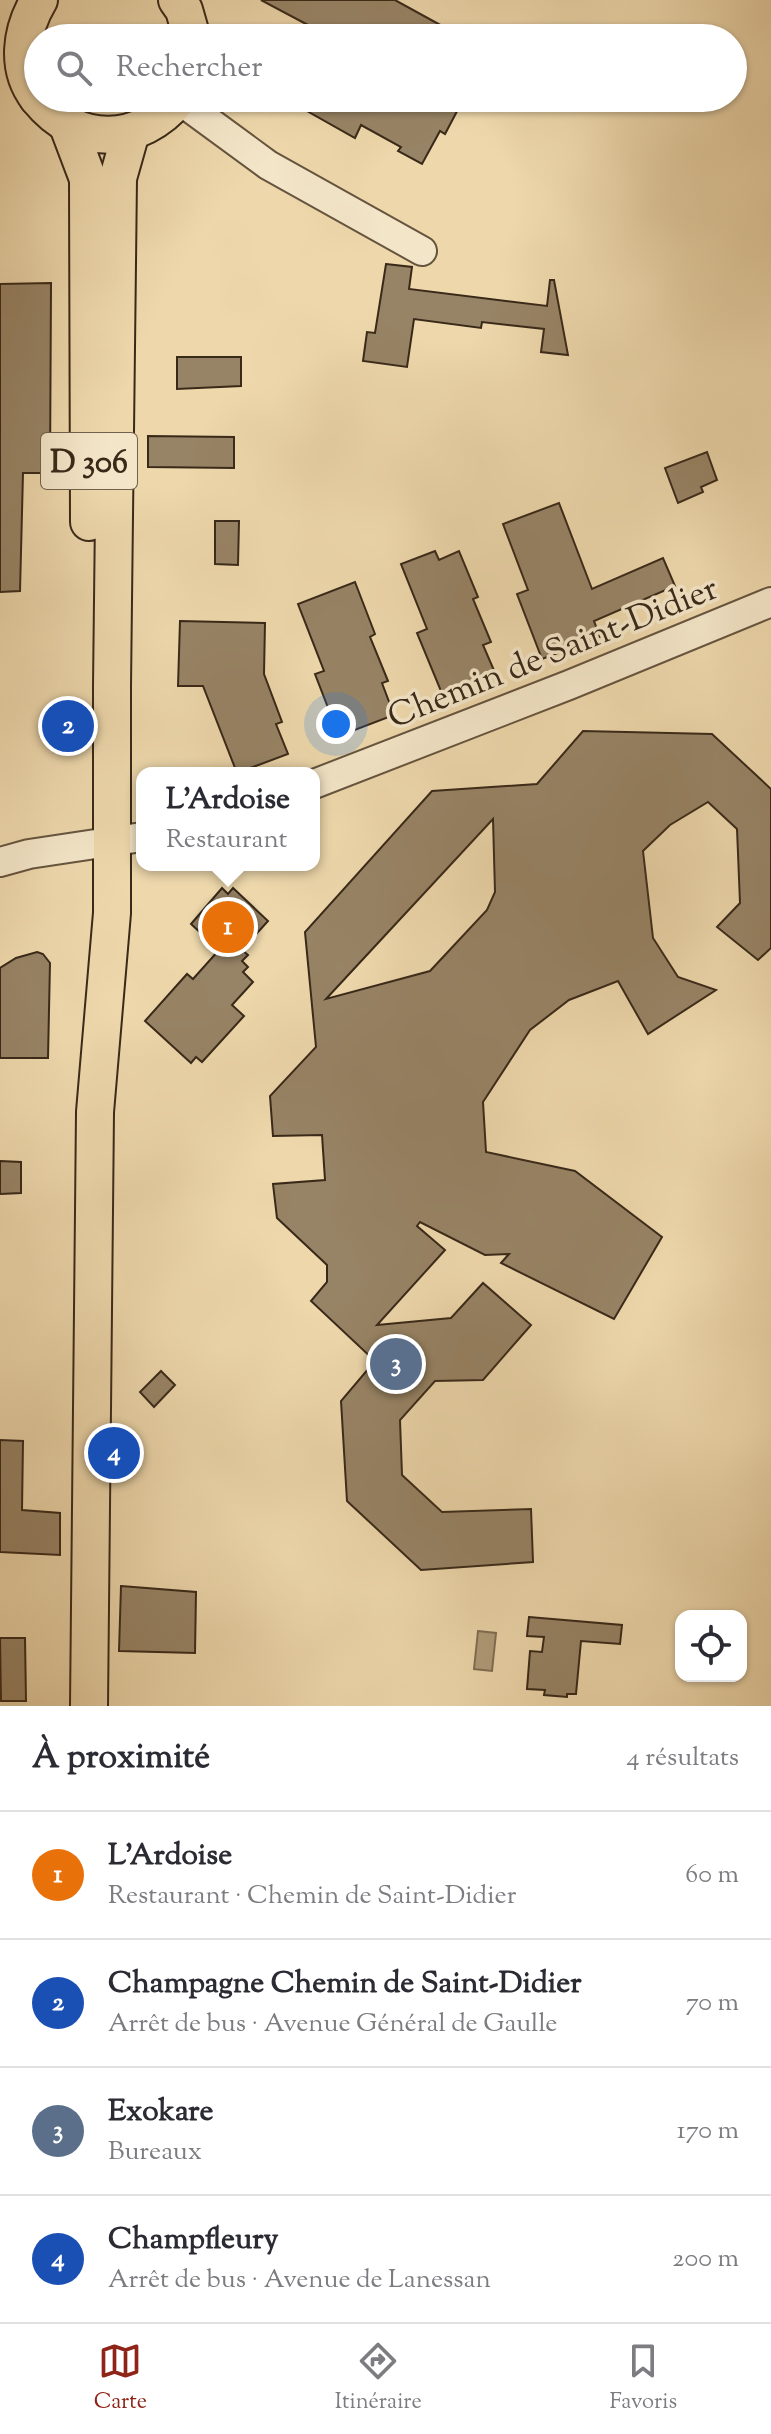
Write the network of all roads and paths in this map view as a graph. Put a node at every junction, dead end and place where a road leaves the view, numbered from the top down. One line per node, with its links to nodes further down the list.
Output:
1 (39, 0): 4 (main road)
2 (177, 0): 3 (main road)
3 (188, 24)
4 (11, 38): 5 (main road)
5 (24, 70)
6 (50, 112): 9 (main road)
7 (167, 112): 10 (main road)
8 (198, 112): 11 (street)
9 (68, 126): 10 (main road); 14 (main road, D 306)
10 (131, 132): 14 (main road, D 306)
11 (422, 251)
12 (771, 602): 13 (street, Chemin de Saint-Didier)
13 (320, 782)
14 (100, 800): 15 (main road)
15 (114, 840): 16 (street); 17 (main road); 17 (main road)
16 (0, 862)
17 (97, 1088): 18 (main road)
18 (89, 1706)

